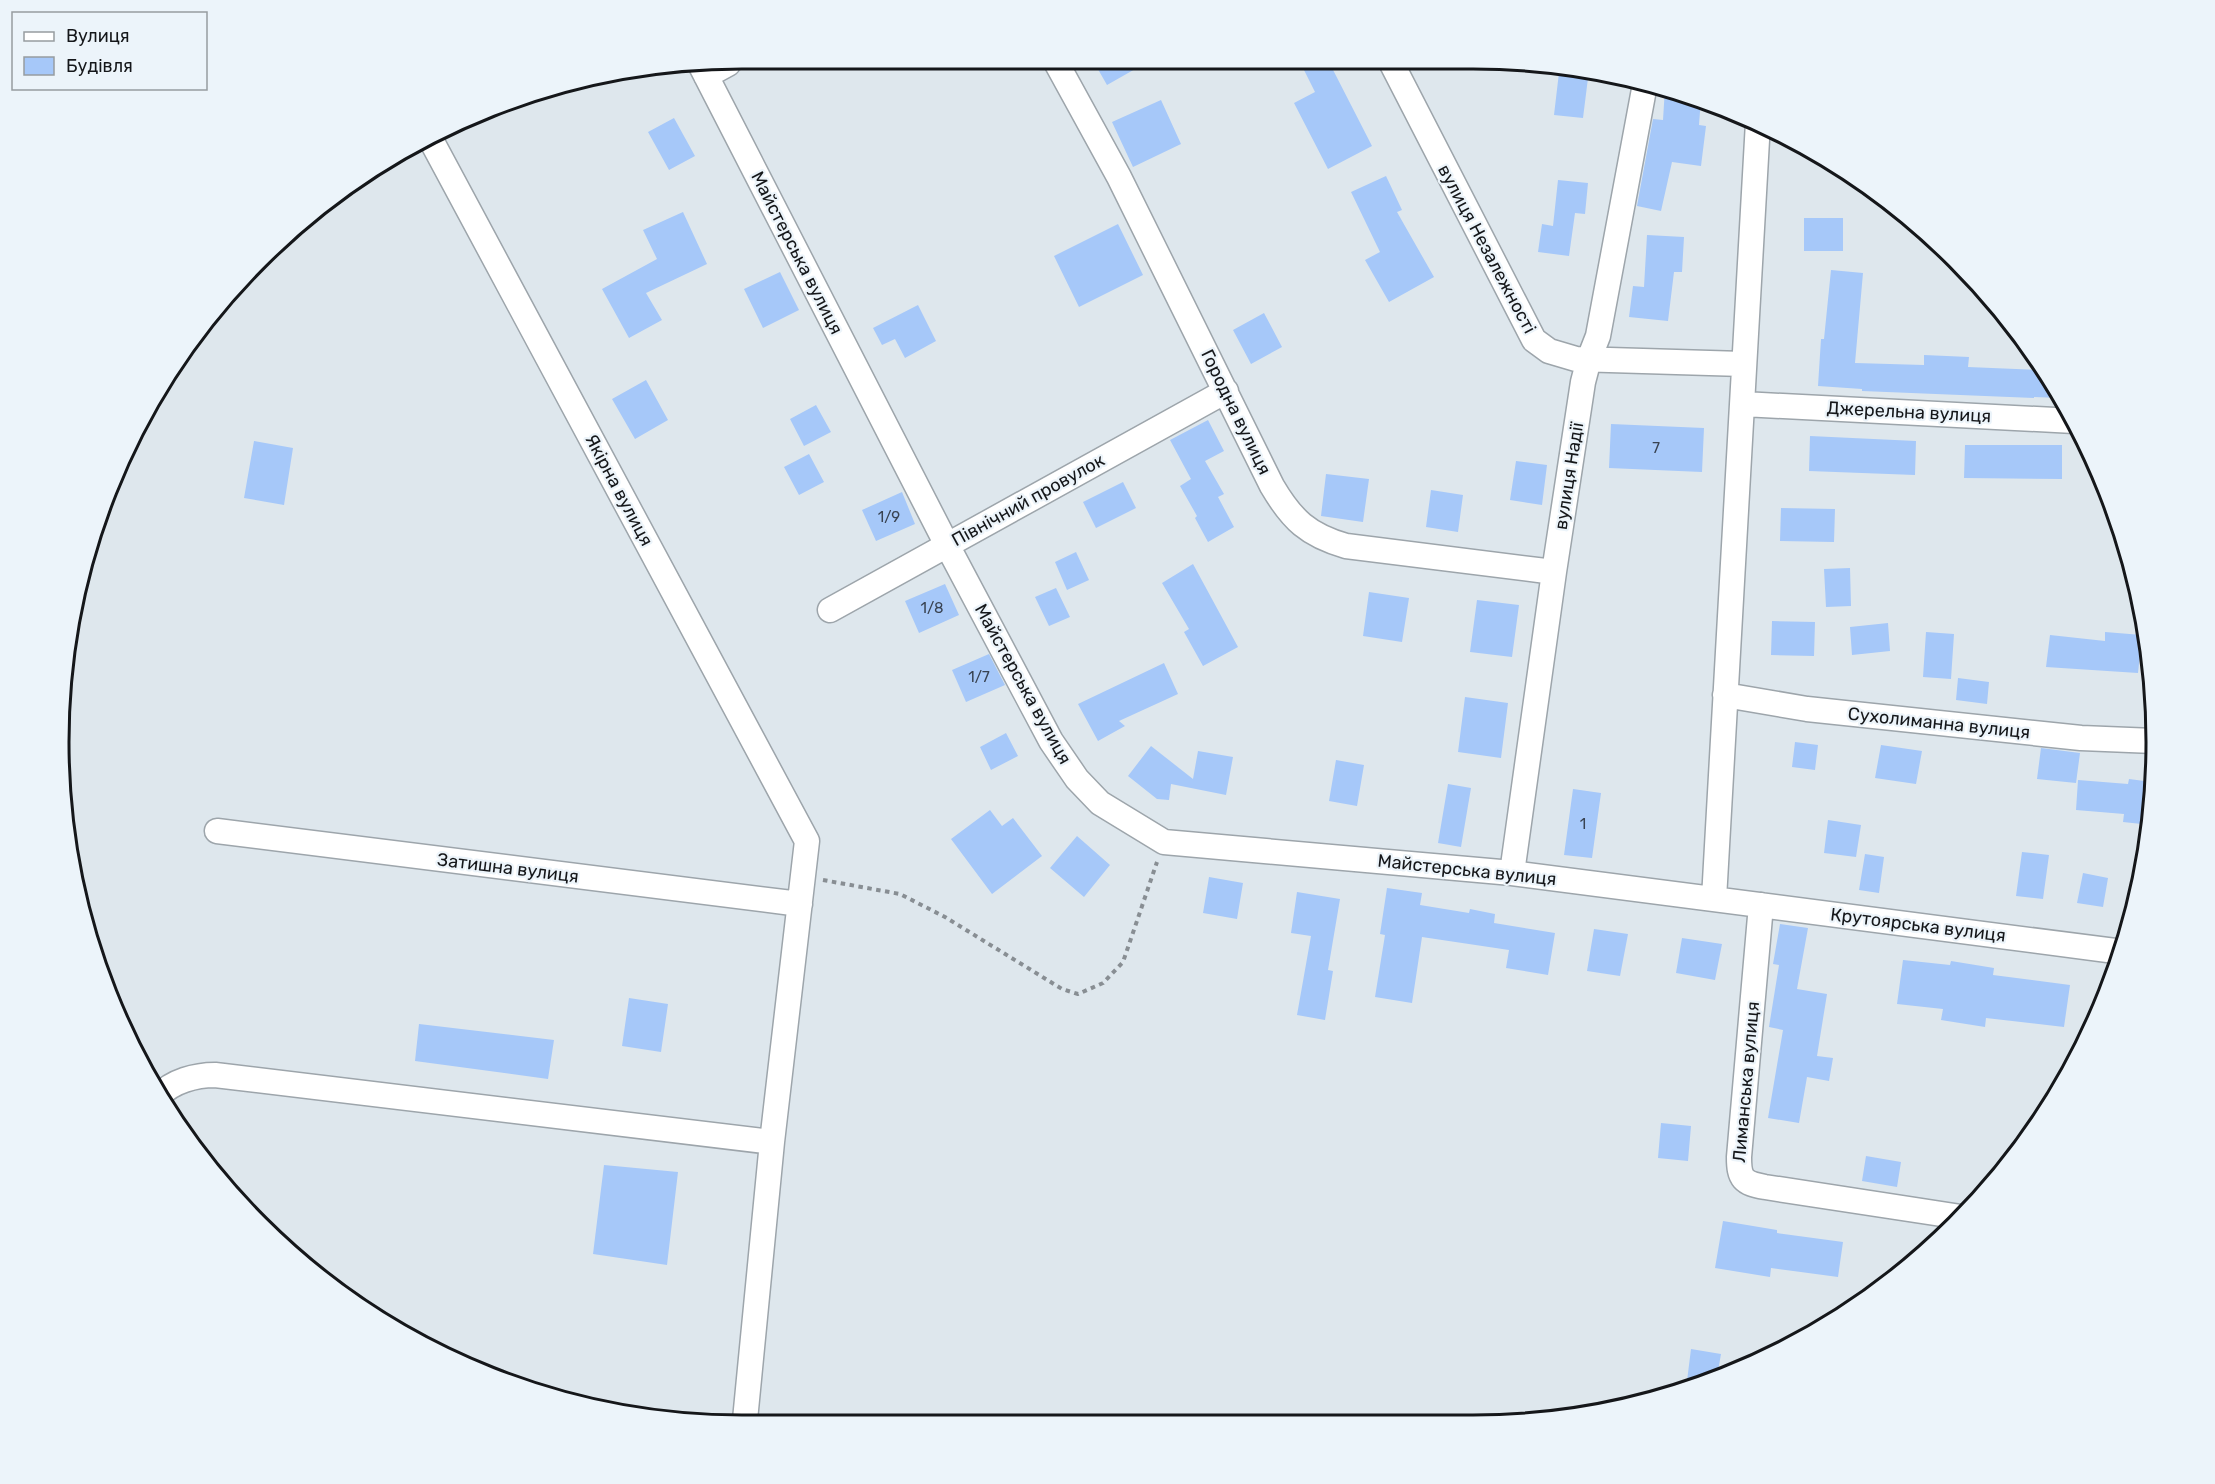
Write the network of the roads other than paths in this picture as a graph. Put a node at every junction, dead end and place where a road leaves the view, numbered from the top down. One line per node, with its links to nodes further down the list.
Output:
1 (1060, 69): 9 (street, Городна вулиця)
2 (1395, 69): 7 (street, вулиця Незалежності)
3 (703, 70): 12 (street, Майстерська вулиця)
4 (1644, 91): 7 (street, вулиця Надії)
5 (1757, 132): 8 (street)
6 (433, 144): 20 (street, Якірна вулиця)
7 (1589, 359): 8 (street, вулиця Незалежності); 13 (street, вулиця Надії)
8 (1743, 364): 10 (street)
9 (1226, 391): 12 (street, Північний провулок); 13 (street, Городна вулиця)
10 (1743, 404): 11 (street, Джерельна вулиця); 15 (street)
11 (2064, 420)
12 (947, 545): 14 (street, Північний провулок); 18 (street, Майстерська вулиця)
13 (1554, 572): 18 (street, вулиця Надії)
14 (830, 610)
15 (1725, 695): 16 (street, Сухолиманна вулиця); 19 (street)
16 (2146, 741)
17 (216, 831): 20 (street, Затишна вулиця)
18 (1512, 873): 19 (street, Майстерська вулиця)
19 (1714, 899): 21 (street, Крутоярська вулиця)
20 (800, 904): 24 (street)
21 (1761, 905): 22 (street, Крутоярська вулиця); 25 (street, Лиманська вулиця)
22 (2112, 951)
23 (167, 1090): 24 (street)
24 (772, 1142): 26 (street)
25 (1951, 1216)
26 (746, 1415)

